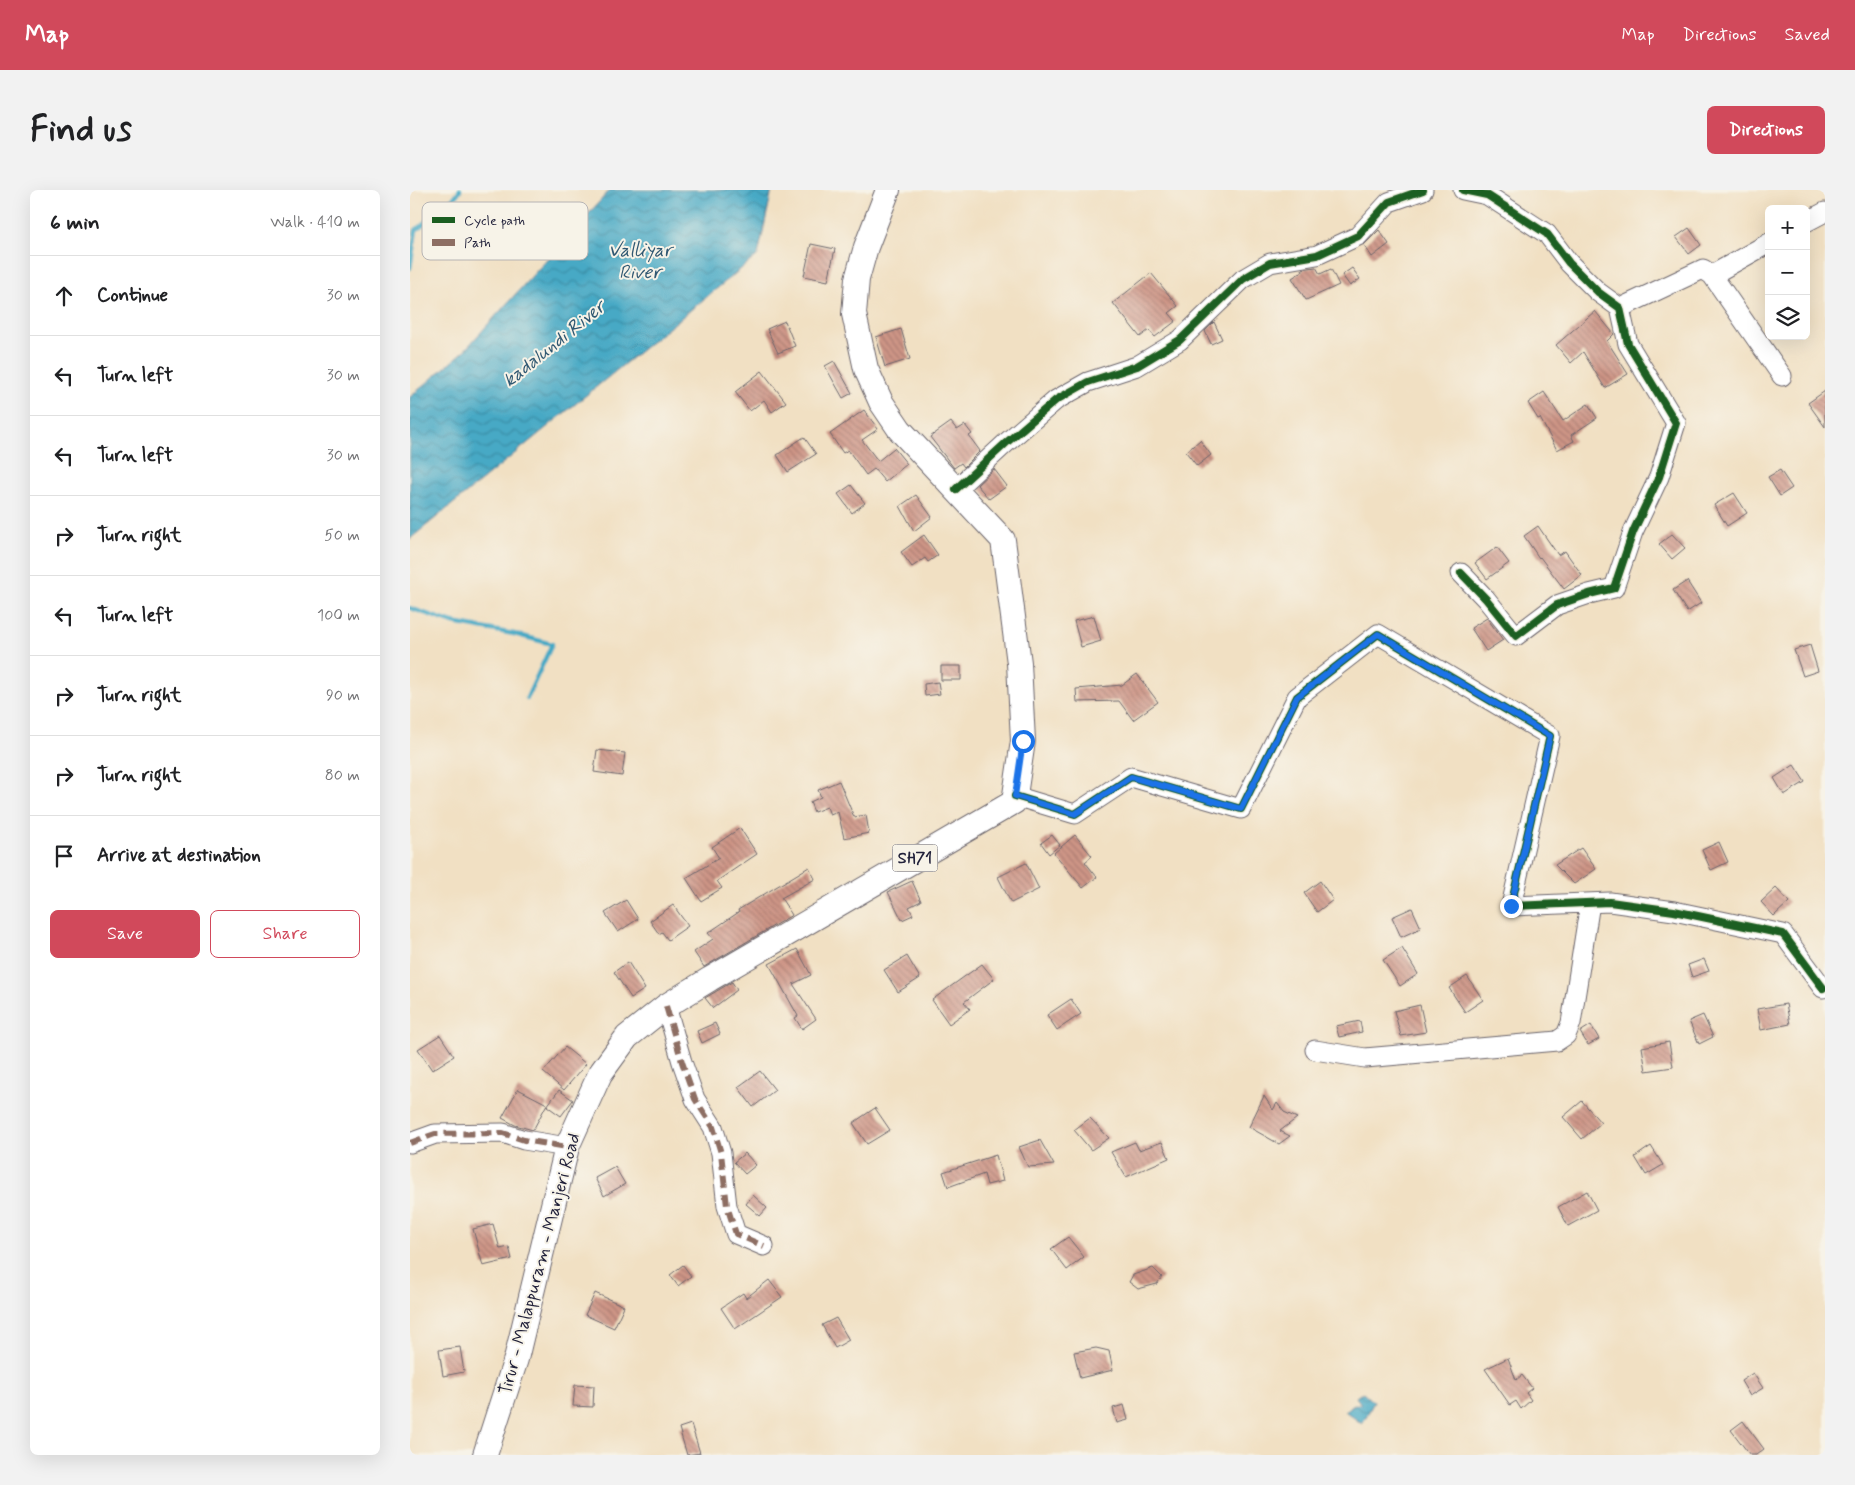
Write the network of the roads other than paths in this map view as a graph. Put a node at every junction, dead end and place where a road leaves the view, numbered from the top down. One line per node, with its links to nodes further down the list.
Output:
1 (888, 190): 10 (main road)
2 (1423, 190): 10 (street)
3 (1463, 190): 8 (street)
4 (1825, 212): 5 (street)
5 (1810, 220)
6 (1765, 245): 7 (street)
7 (1712, 275): 8 (street); 9 (street)
8 (1620, 308): 11 (street)
9 (1782, 376)
10 (956, 489): 12 (main road)
11 (1461, 573)
12 (1015, 796): 13 (street); 15 (main road, Tirur - Malappuram - Manjeri Road / SH71)
13 (1590, 903): 14 (street); 16 (street)
14 (1823, 988)
15 (666, 1006): 18 (main road, Tirur - Malappuram - Manjeri Road / SH71); 19 (street)
16 (1315, 1050)
17 (410, 1143): 18 (street)
18 (567, 1147): 20 (main road, Tirur - Malappuram - Manjeri Road / SH71)
19 (764, 1246)
20 (485, 1455)

